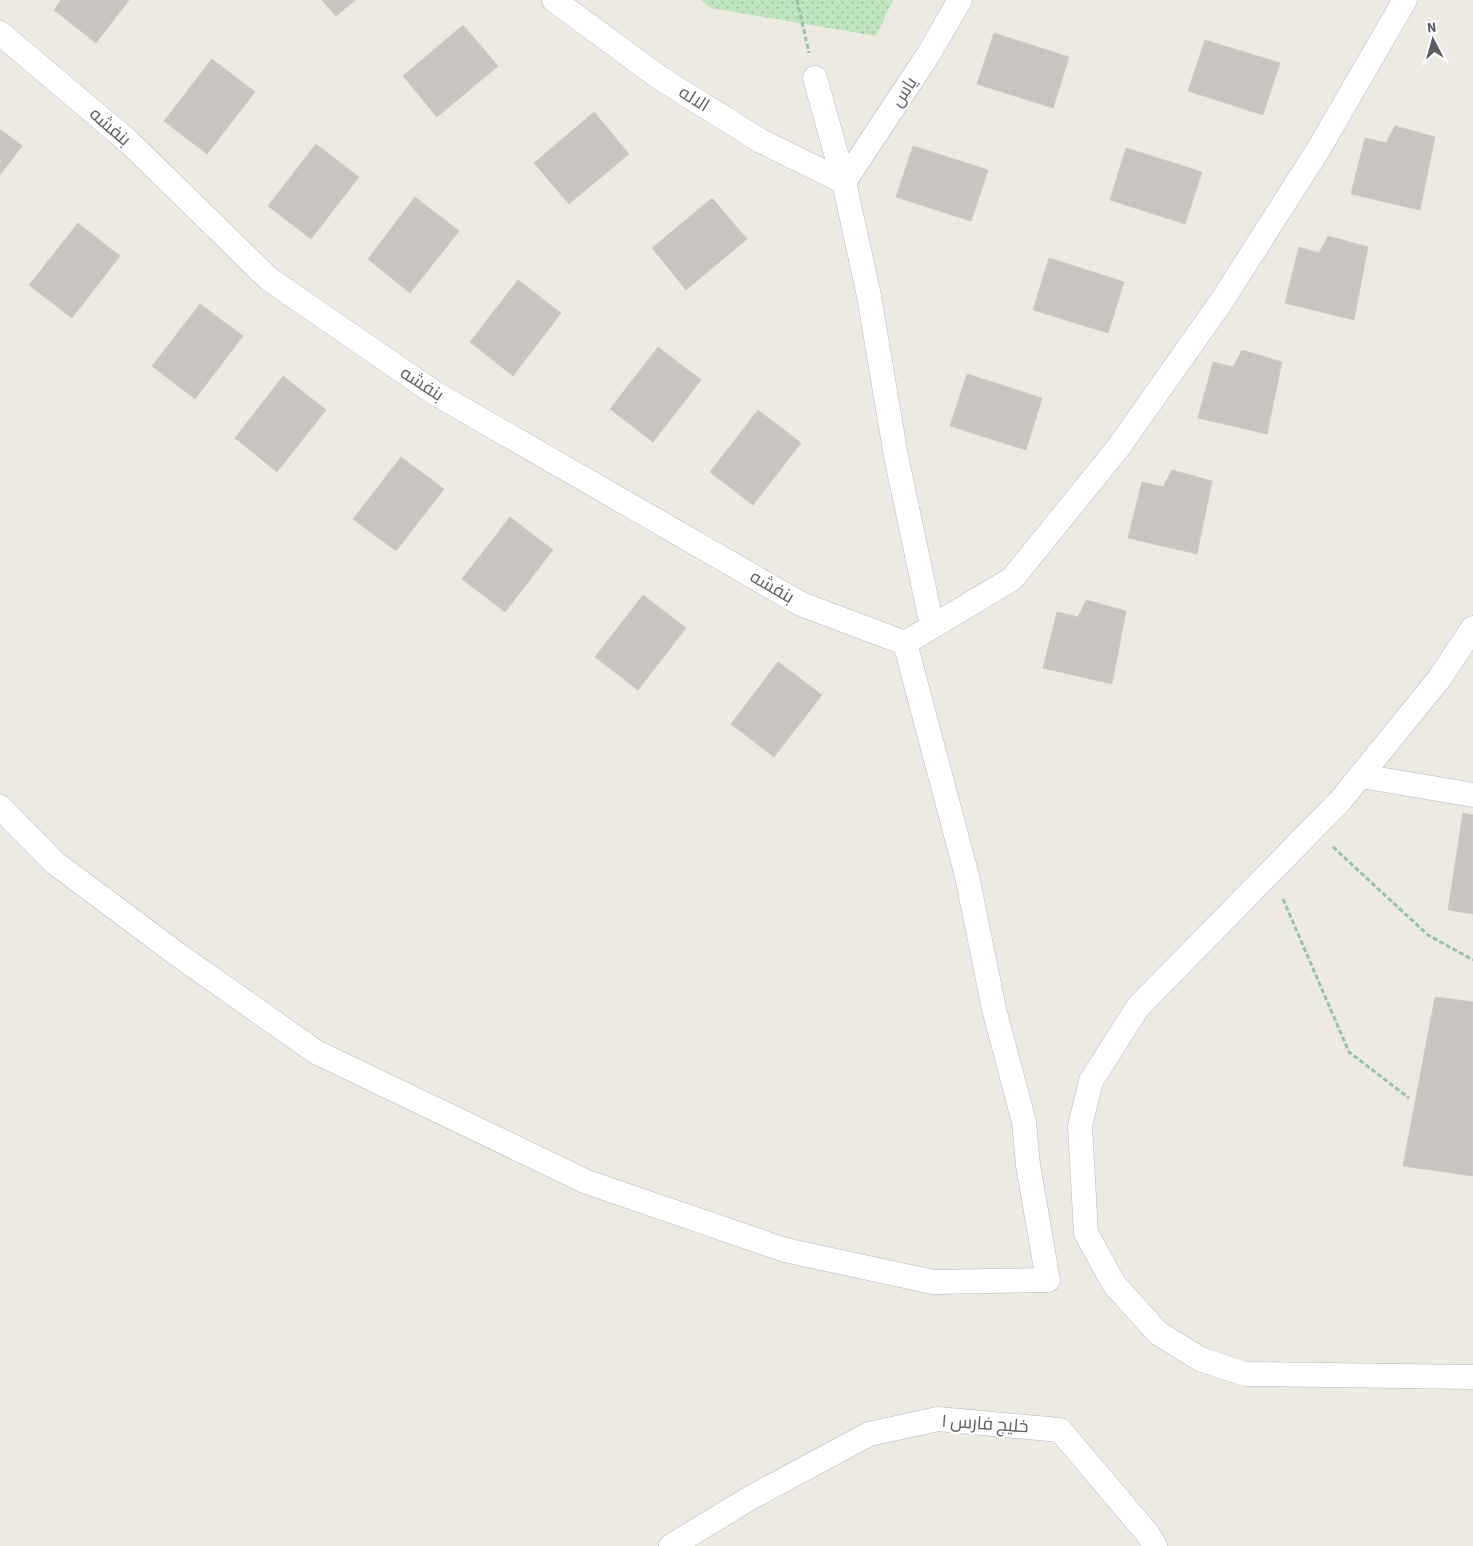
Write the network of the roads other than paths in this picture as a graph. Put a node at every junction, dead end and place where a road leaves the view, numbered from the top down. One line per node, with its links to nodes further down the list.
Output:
1 (554, 0): 6 (street, الاله)
2 (960, 0): 6 (street, یاس)
3 (1405, 0): 7 (street)
4 (0, 34): 9 (street, بنفشه)
5 (815, 78): 6 (street)
6 (844, 182): 7 (street)
7 (932, 626): 9 (street)
8 (1473, 628): 10 (street)
9 (905, 642): 12 (street)
10 (1361, 776): 11 (street); 13 (street)
11 (1473, 795)
12 (0, 807)
13 (1473, 1377)
14 (671, 1546): 15 (street, خلیج فارس ۱)
15 (1155, 1546)

